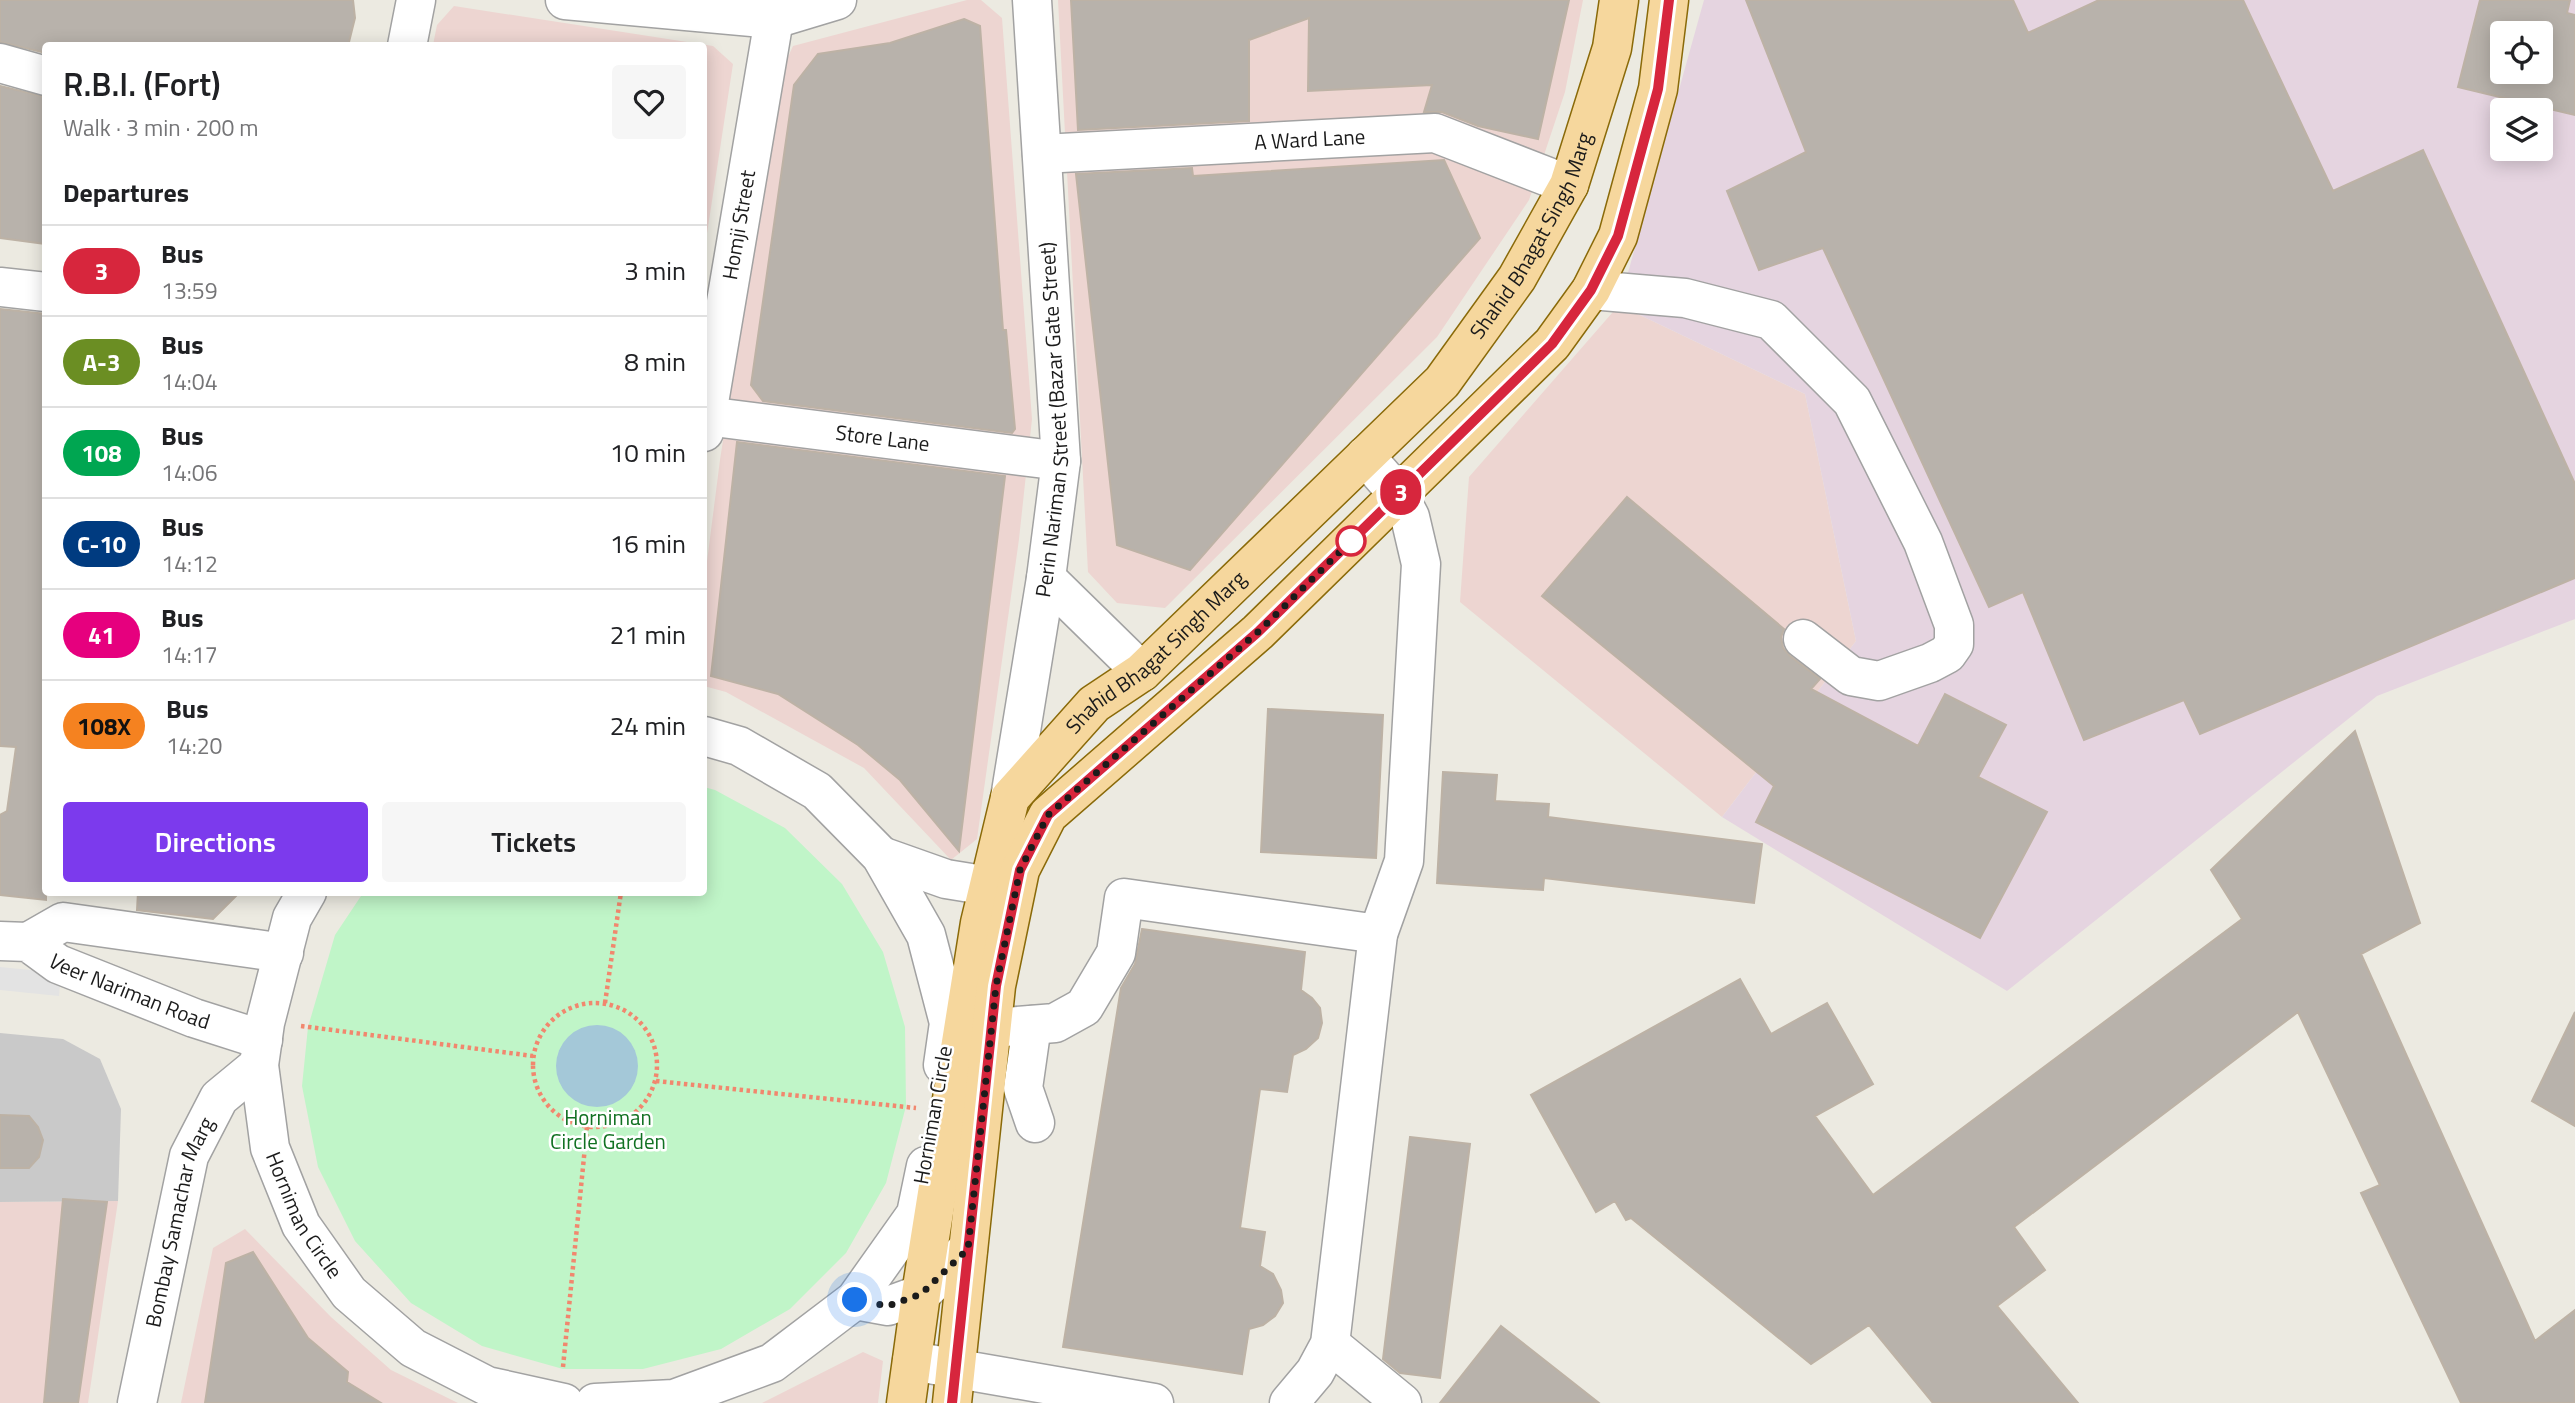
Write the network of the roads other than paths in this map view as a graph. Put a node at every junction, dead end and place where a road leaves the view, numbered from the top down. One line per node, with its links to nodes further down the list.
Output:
1 (416, 0): 8 (street)
2 (565, 0): 7 (street)
3 (837, 0): 7 (street)
4 (1032, 0): 11 (street, Perin Nariman Street (Bazar Gate Street))
5 (1619, 0): 12 (main road, Shahid Bhagat Singh Marg)
6 (1669, 0): 14 (main road, Shahid Bhagat Singh Marg)
7 (778, 9): 16 (street, Homji Street)
8 (408, 42)
9 (0, 63): 10 (street)
10 (42, 75)
11 (1042, 154): 12 (street, A Ward Lane); 20 (street, Perin Nariman Street (Bazar Gate Street))
12 (1569, 185): 19 (main road, Shahid Bhagat Singh Marg)
13 (0, 287): 15 (street)
14 (1591, 290): 21 (main road, Shahid Bhagat Singh Marg); 23 (street)
15 (42, 292)
16 (715, 298): 17 (street, Homji Street)
17 (707, 399)
18 (707, 424): 20 (street, Store Lane)
19 (1365, 456): 21 (street); 24 (main road, Shahid Bhagat Singh Marg)
20 (1060, 461): 22 (street, Perin Nariman Street (Bazar Gate Street))
21 (1398, 495): 27 (main road, Shahid Bhagat Singh Marg); 31 (street)
22 (1046, 578): 24 (street); 26 (street, Perin Nariman Street (Bazar Gate Street))
23 (1803, 639)
24 (1142, 672): 26 (main road, Shahid Bhagat Singh Marg)
25 (707, 737): 28 (street, Horniman Circle)
26 (1010, 797): 27 (main road, Shahid Bhagat Singh Marg)
27 (1015, 846): 29 (main road, Shahid Bhagat Singh Marg); 35 (main road, Shahid Bhagat Singh Marg)
28 (881, 856): 29 (street); 40 (street, Horniman Circle)
29 (989, 886): 39 (main road, Shahid Bhagat Singh Marg)
30 (305, 896): 33 (street, Horniman Circle)
31 (1378, 934): 34 (street); 41 (street)
32 (14, 941): 33 (street); 36 (street, Veer Nariman Road)
33 (284, 953): 36 (street, Horniman Circle)
34 (1032, 1025): 35 (street); 37 (street)
35 (992, 1028): 38 (main road, Shahid Bhagat Singh Marg)
36 (261, 1052): 44 (street, Horniman Circle); 45 (street, Bombay Samachar Marg)
37 (1035, 1123)
38 (968, 1249): 39 (street); 43 (main road, Shahid Bhagat Singh Marg)
39 (921, 1294): 40 (street); 42 (main road, Shahid Bhagat Singh Marg)
40 (855, 1300): 46 (street, Horniman Circle)
41 (1330, 1344): 49 (street); 50 (street)
42 (912, 1361): 43 (street); 47 (main road, Shahid Bhagat Singh Marg)
43 (954, 1386): 48 (street)
44 (565, 1392)
45 (137, 1403)
46 (595, 1403)
47 (906, 1403)
48 (1154, 1403)
49 (1289, 1403)
50 (1402, 1403)

